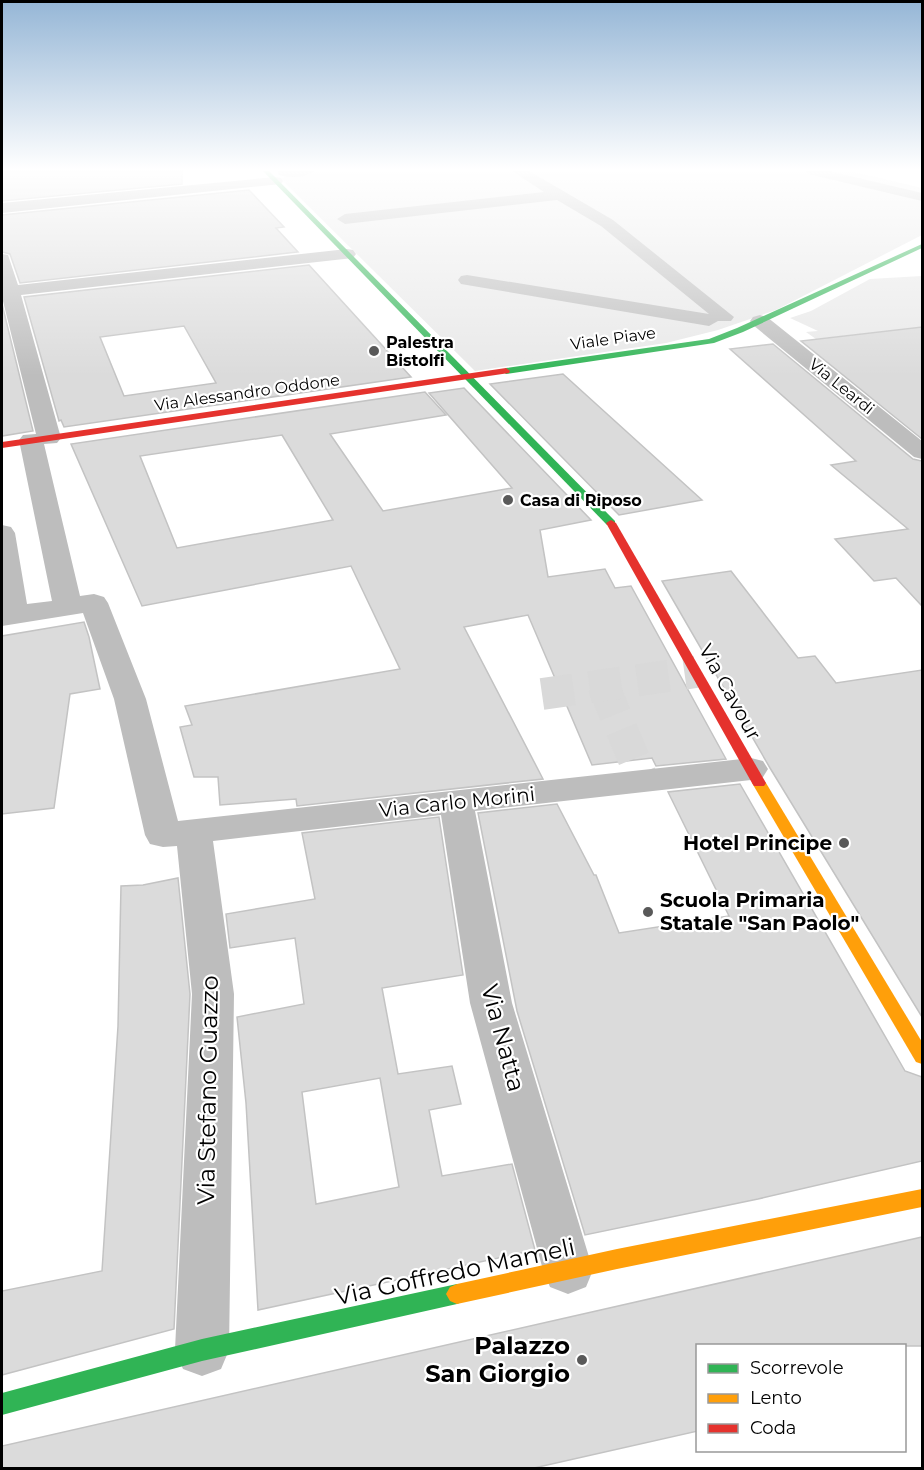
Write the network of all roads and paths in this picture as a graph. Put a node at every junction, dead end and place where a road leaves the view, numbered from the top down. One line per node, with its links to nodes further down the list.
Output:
1 (334, 240): 5 (street, Via Cavour)
2 (627, 240): 8 (street)
3 (654, 240): 7 (street)
4 (922, 246): 10 (street, Viale Piave)
5 (347, 254): 9 (street); 11 (street, Via Cavour)
6 (2, 259): 9 (street)
7 (678, 259)
8 (466, 280)
9 (6, 292): 12 (street)
10 (760, 321): 11 (street, Viale Piave); 14 (street, Via Leardi)
11 (467, 376): 12 (street, Via Alessandro Oddone); 18 (street, Via Cavour)
12 (40, 439): 13 (street, Via Alessandro Oddone); 16 (street)
13 (2, 445)
14 (922, 452)
15 (2, 533): 17 (street)
16 (68, 606): 17 (street); 20 (street, Via Stefano Guazzo)
17 (8, 616)
18 (751, 769): 19 (street, Via Carlo Morini); 21 (street, Via Cavour)
19 (456, 802): 20 (street, Via Carlo Morini); 23 (street, Via Natta)
20 (178, 833): 24 (street, Via Stefano Guazzo)
21 (922, 1057)
22 (922, 1198): 23 (street, Via Goffredo Mameli)
23 (568, 1270): 24 (street, Via Goffredo Mameli)
24 (202, 1350): 25 (street, Via Goffredo Mameli)
25 (2, 1404)

